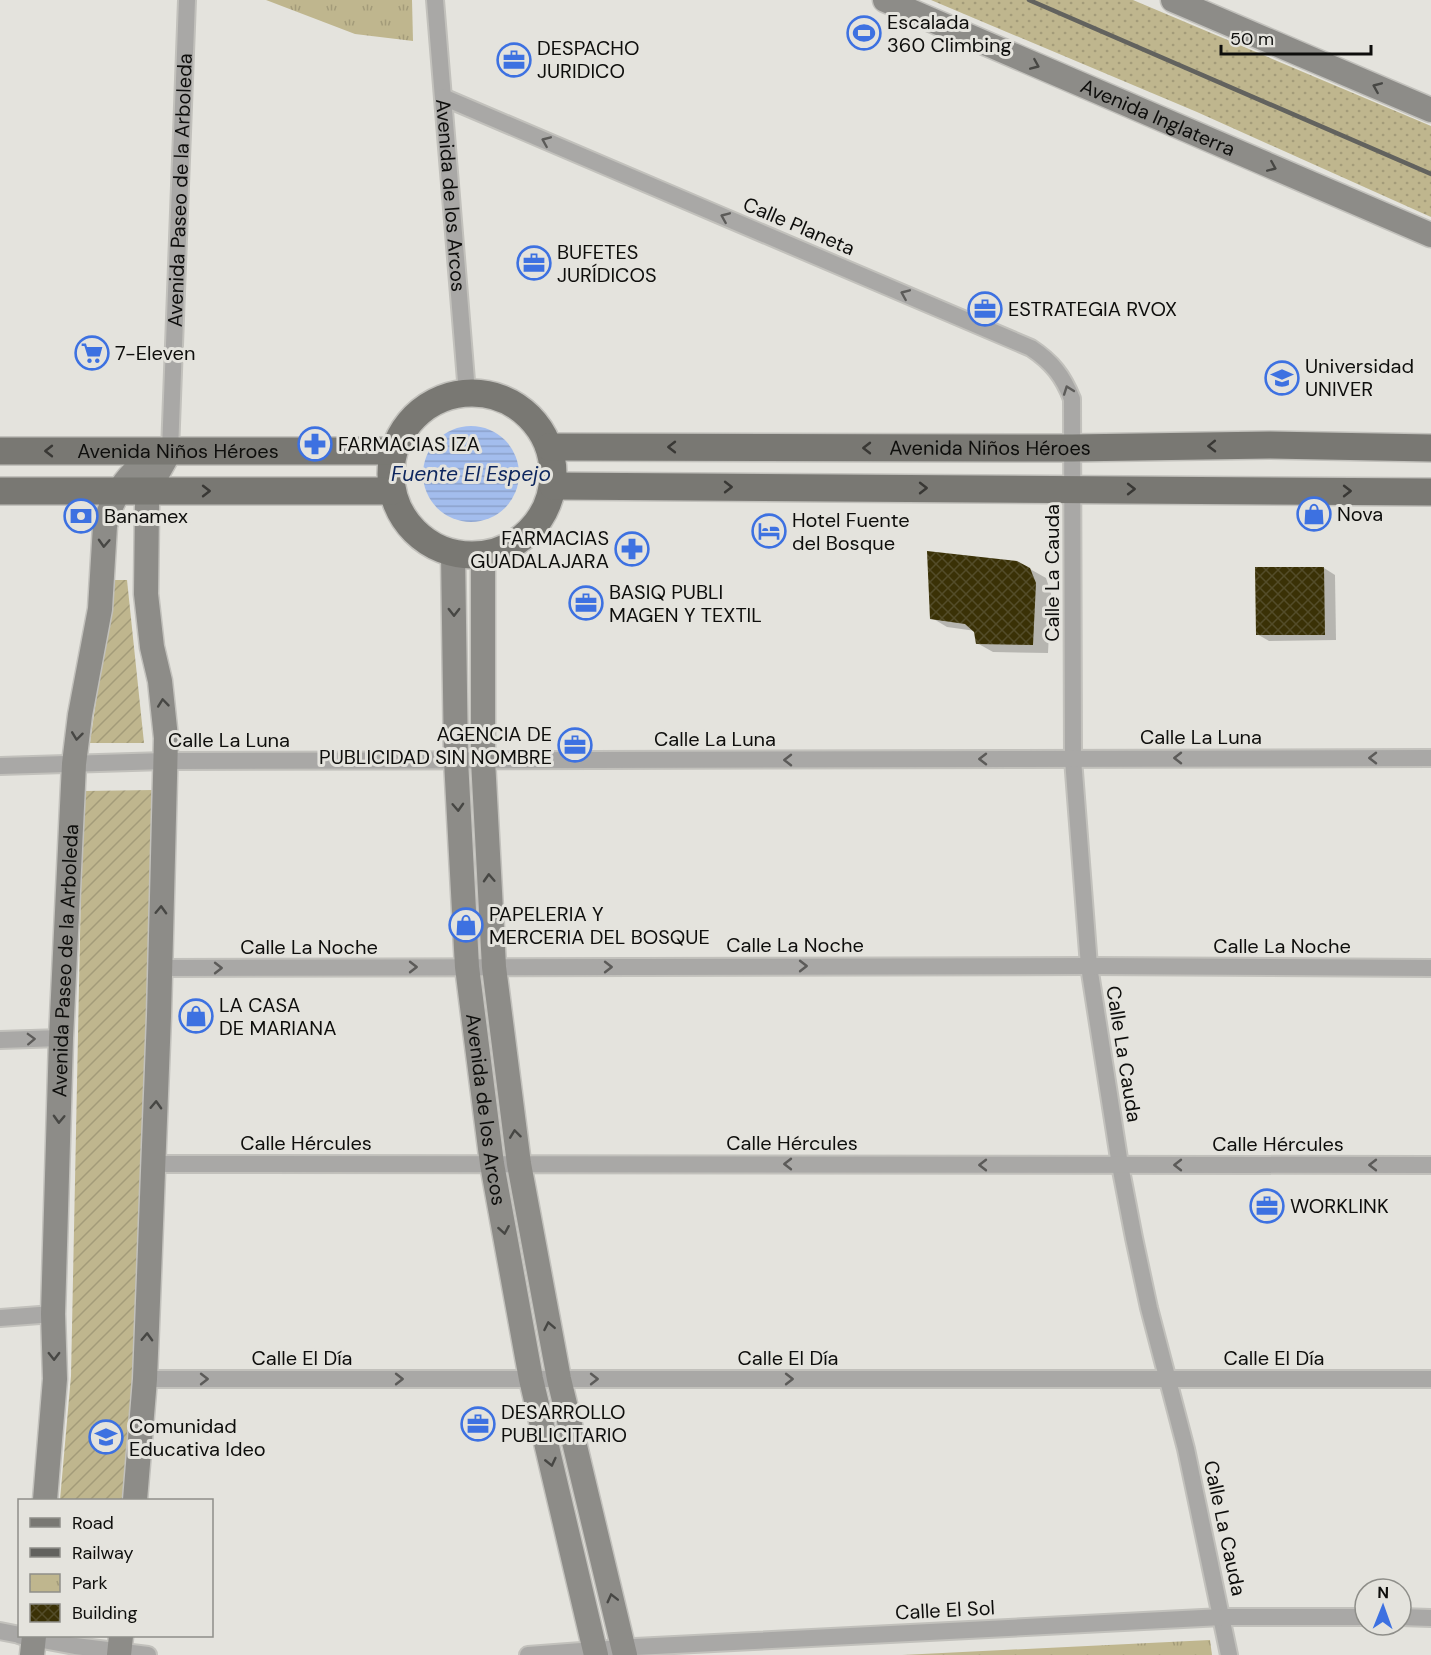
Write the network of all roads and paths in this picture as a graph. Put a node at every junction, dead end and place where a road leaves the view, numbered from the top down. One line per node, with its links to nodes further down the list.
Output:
1 (187, 0): 13 (street, Avenida Paseo de la Arboleda)
2 (435, 0): 5 (street, Avenida de los Arcos)
3 (885, 0): 7 (street, Avenida Inglaterra, one-way to 7)
4 (1173, 0): 6 (street, one-way to 4)
5 (443, 97): 8 (street, Avenida de los Arcos); 10 (street, Calle Planeta, one-way to 5)
6 (1431, 110)
7 (1431, 235)
8 (467, 393): 9 (main road); 14 (main road)
9 (549, 447): 10 (main road, Avenida Niños Héroes, one-way to 9); 15 (main road)
10 (1072, 448): 11 (main road, Avenida Niños Héroes, one-way to 10); 16 (street, Calle La Cauda)
11 (1431, 448)
12 (0, 451): 13 (main road, Avenida Niños Héroes, one-way to 12)
13 (170, 451): 14 (main road, Avenida Niños Héroes); 17 (street, Avenida Paseo de la Arboleda); 18 (street, Avenida Paseo de la Arboleda)
14 (393, 451): 20 (main road)
15 (553, 486): 16 (main road, Avenida Niños Héroes, one-way to 16); 23 (main road)
16 (1072, 489): 21 (main road, Avenida Niños Héroes, one-way to 21); 25 (street, Calle La Cauda)
17 (118, 490): 18 (main road, Avenida Niños Héroes); 19 (main road, Avenida Niños Héroes); 29 (street, Avenida Paseo de la Arboleda, one-way to 29)
18 (148, 490): 20 (main road, Avenida Niños Héroes, one-way to 20); 28 (street, Avenida Paseo de la Arboleda, one-way to 18)
19 (0, 491)
20 (392, 491): 22 (main road)
21 (1431, 492)
22 (453, 553): 23 (main road); 26 (street, Avenida de los Arcos, one-way to 26)
23 (483, 555): 27 (street, Avenida de los Arcos)
24 (1431, 758): 25 (street, Calle La Luna, one-way to 25)
25 (1073, 759): 27 (street, Calle La Luna, one-way to 27); 31 (street, Calle La Cauda)
26 (456, 760): 27 (street, Calle La Luna); 28 (street, Calle La Luna); 32 (street, Avenida de los Arcos, one-way to 32)
27 (483, 760): 33 (street, Avenida de los Arcos, one-way to 27)
28 (165, 761): 29 (street, Calle La Luna); 34 (street, Avenida Paseo de la Arboleda, one-way to 28)
29 (74, 764): 30 (street, Calle La Luna); 36 (street, Avenida Paseo de la Arboleda)
30 (0, 766)
31 (1089, 966): 33 (street, Calle La Noche, one-way to 31); 35 (street, Calle La Noche); 41 (street, Calle La Cauda)
32 (467, 967): 33 (street, Calle La Noche); 34 (street, Calle La Noche, one-way to 32); 39 (street, Avenida de los Arcos)
33 (494, 967): 40 (street, Avenida de los Arcos, one-way to 33)
34 (160, 968): 38 (street, Avenida Paseo de la Arboleda, one-way to 34)
35 (1431, 968)
36 (61, 1038): 37 (street, one-way to 36); 43 (street, Avenida Paseo de la Arboleda, one-way to 43)
37 (0, 1040)
38 (154, 1164): 39 (street, Calle Hércules); 45 (street, Avenida Paseo de la Arboleda, one-way to 38)
39 (492, 1164): 40 (street, Calle Hércules); 46 (street, Avenida de los Arcos, one-way to 46)
40 (519, 1164): 41 (street, Calle Hércules, one-way to 40); 47 (street, Avenida de los Arcos, one-way to 40)
41 (1120, 1165): 42 (street, Calle Hércules, one-way to 41); 48 (street, Calle La Cauda)
42 (1431, 1165)
43 (53, 1314): 44 (street); 50 (street, Avenida Paseo de la Arboleda, one-way to 50)
44 (0, 1318)
45 (145, 1379): 46 (street, Calle El Día, one-way to 46); 51 (street, Avenida Paseo de la Arboleda)
46 (531, 1379): 47 (street, Calle El Día); 61 (street, Avenida de los Arcos, one-way to 61)
47 (559, 1379): 48 (street, Calle El Día, one-way to 48); 60 (street, Avenida de los Arcos, one-way to 47)
48 (1168, 1379): 49 (street, Calle El Día); 52 (street, Calle La Cauda)
49 (1431, 1379)
50 (45, 1499)
51 (135, 1499)
52 (1222, 1617): 53 (street, Calle El Sol); 60 (street, Calle El Sol); 64 (street, Calle La Cauda)
53 (1353, 1617)
54 (1413, 1617): 55 (street)
55 (1431, 1618)
56 (0, 1631): 57 (street)
57 (18, 1637)
58 (28, 1640): 59 (street)
59 (120, 1647): 62 (street)
60 (624, 1652): 61 (street, Calle El Sol)
61 (596, 1653): 63 (street, Calle El Sol)
62 (148, 1655)
63 (528, 1655)
64 (1228, 1655)

